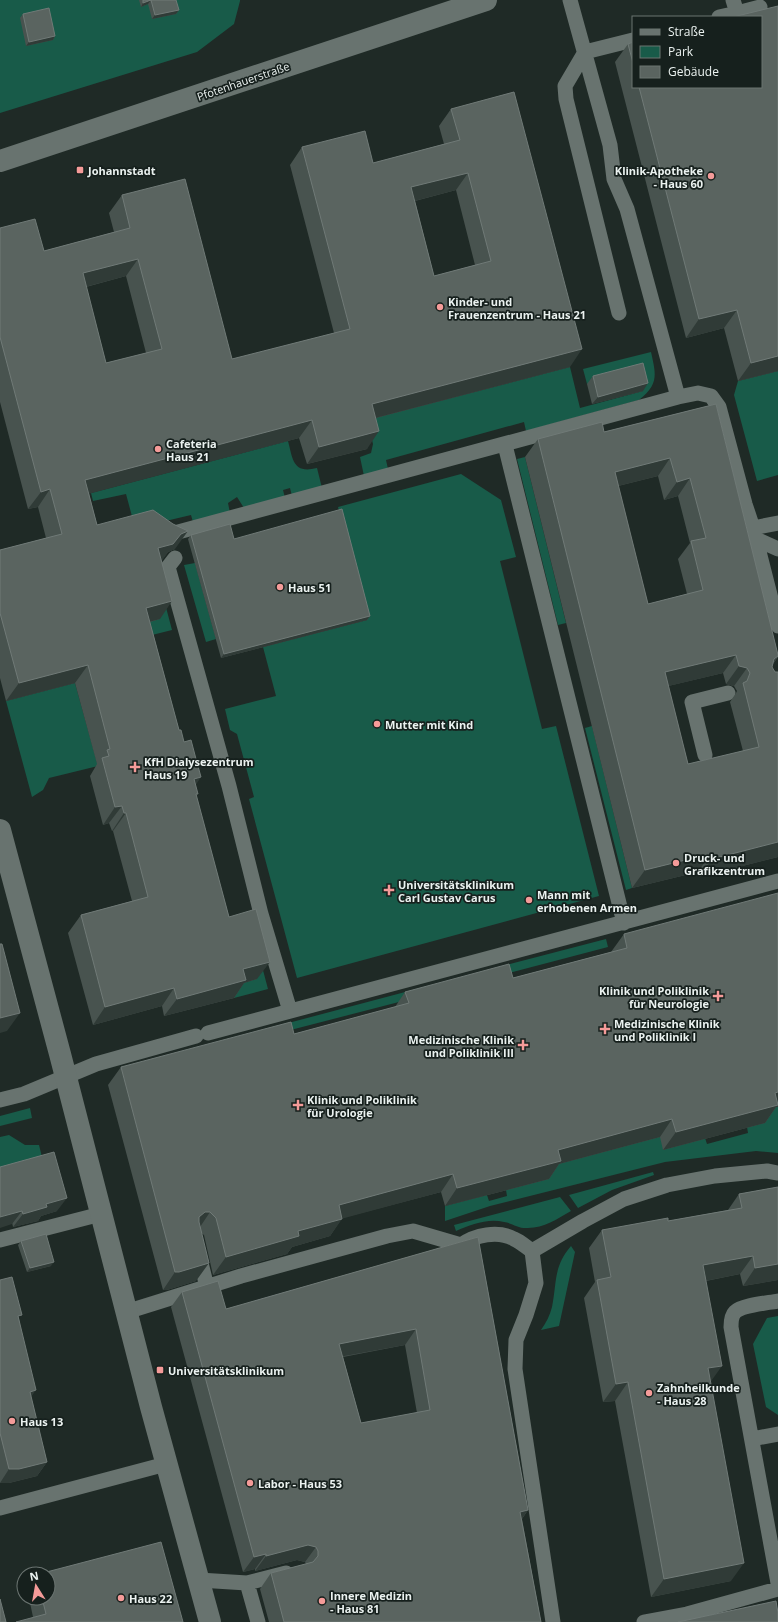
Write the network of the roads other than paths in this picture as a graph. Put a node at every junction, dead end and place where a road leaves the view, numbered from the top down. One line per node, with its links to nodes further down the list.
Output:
1 (486, 0): 8 (street, Pfotenhauerstraße)
2 (570, 0): 7 (lane)
3 (735, 6): 4 (lane); 5 (lane)
4 (760, 7)
5 (720, 16)
6 (632, 40): 7 (lane)
7 (585, 52): 9 (lane); 10 (lane)
8 (0, 161)
9 (619, 313)
10 (678, 398): 11 (lane); 13 (lane)
11 (504, 445): 14 (lane); 22 (lane)
12 (778, 523): 13 (lane)
13 (755, 534): 15 (lane); 17 (lane)
14 (166, 535)
15 (778, 549)
16 (175, 558): 23 (lane)
17 (778, 626)
18 (728, 693): 19 (lane)
19 (705, 755)
20 (0, 830): 24 (street)
21 (778, 881): 22 (lane)
22 (624, 923): 23 (lane)
23 (290, 1011): 24 (lane)
24 (66, 1077): 25 (lane); 27 (street)
25 (0, 1100)
26 (778, 1173): 30 (lane)
27 (101, 1214): 29 (lane); 33 (street)
28 (195, 1238): 31 (lane)
29 (0, 1240)
30 (532, 1251): 31 (lane); 45 (lane)
31 (207, 1287): 33 (lane)
32 (778, 1301): 35 (lane)
33 (126, 1312): 36 (street)
34 (778, 1434): 35 (lane)
35 (752, 1438): 41 (lane)
36 (166, 1464): 37 (lane); 39 (street)
37 (0, 1508)
38 (299, 1569): 40 (lane)
39 (199, 1580): 40 (lane); 43 (street)
40 (247, 1583): 44 (lane)
41 (778, 1583)
42 (778, 1589): 46 (lane)
43 (210, 1622)
44 (258, 1622)
45 (552, 1622)
46 (644, 1622)

